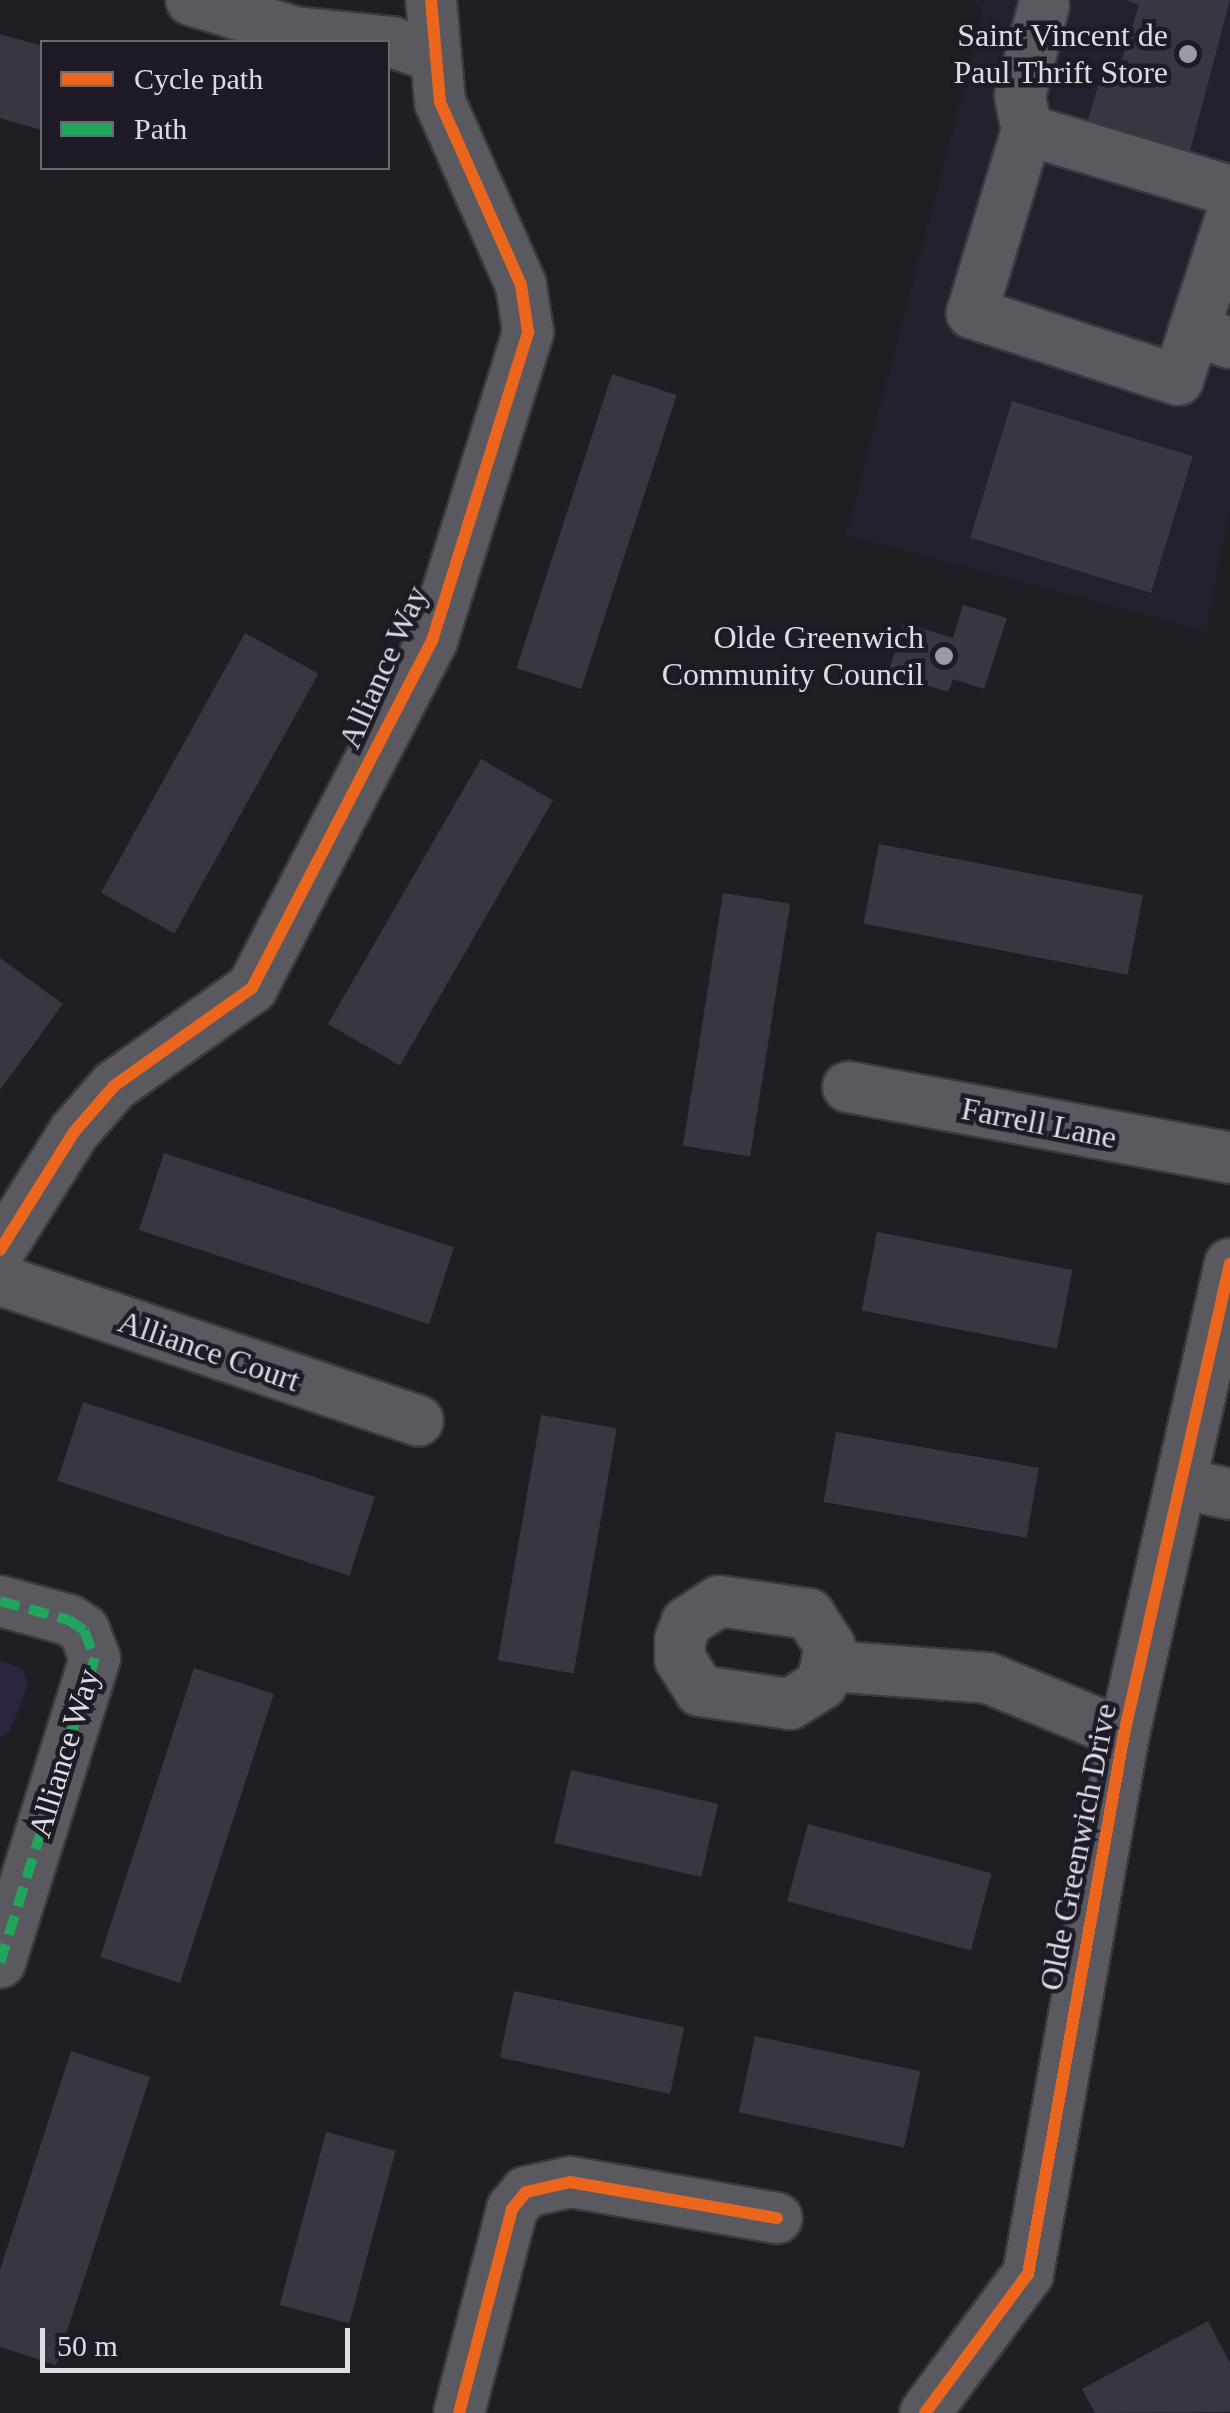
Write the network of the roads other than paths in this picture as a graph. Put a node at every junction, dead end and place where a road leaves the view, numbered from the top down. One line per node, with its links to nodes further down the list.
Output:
1 (192, 0): 4 (street)
2 (431, 0): 6 (street, Alliance Way)
3 (1044, 5): 7 (street)
4 (373, 40)
5 (390, 42): 6 (street)
6 (432, 56): 13 (street, Alliance Way)
7 (1026, 130): 8 (street); 10 (street)
8 (1230, 192)
9 (1230, 220): 10 (street)
10 (1212, 337)
11 (848, 1087): 12 (street, Farrell Lane)
12 (1230, 1158)
13 (0, 1250)
14 (1230, 1268): 17 (street, Olde Greenwich Drive)
15 (0, 1280): 16 (street, Alliance Court)
16 (418, 1421)
17 (1207, 1489): 20 (street, Olde Greenwich Drive)
18 (0, 1601): 21 (street, Alliance Way)
19 (830, 1666): 20 (street)
20 (1124, 1734): 24 (street, Olde Greenwich Drive)
21 (0, 1963)
22 (777, 2218): 23 (street)
23 (459, 2413)
24 (925, 2413)

